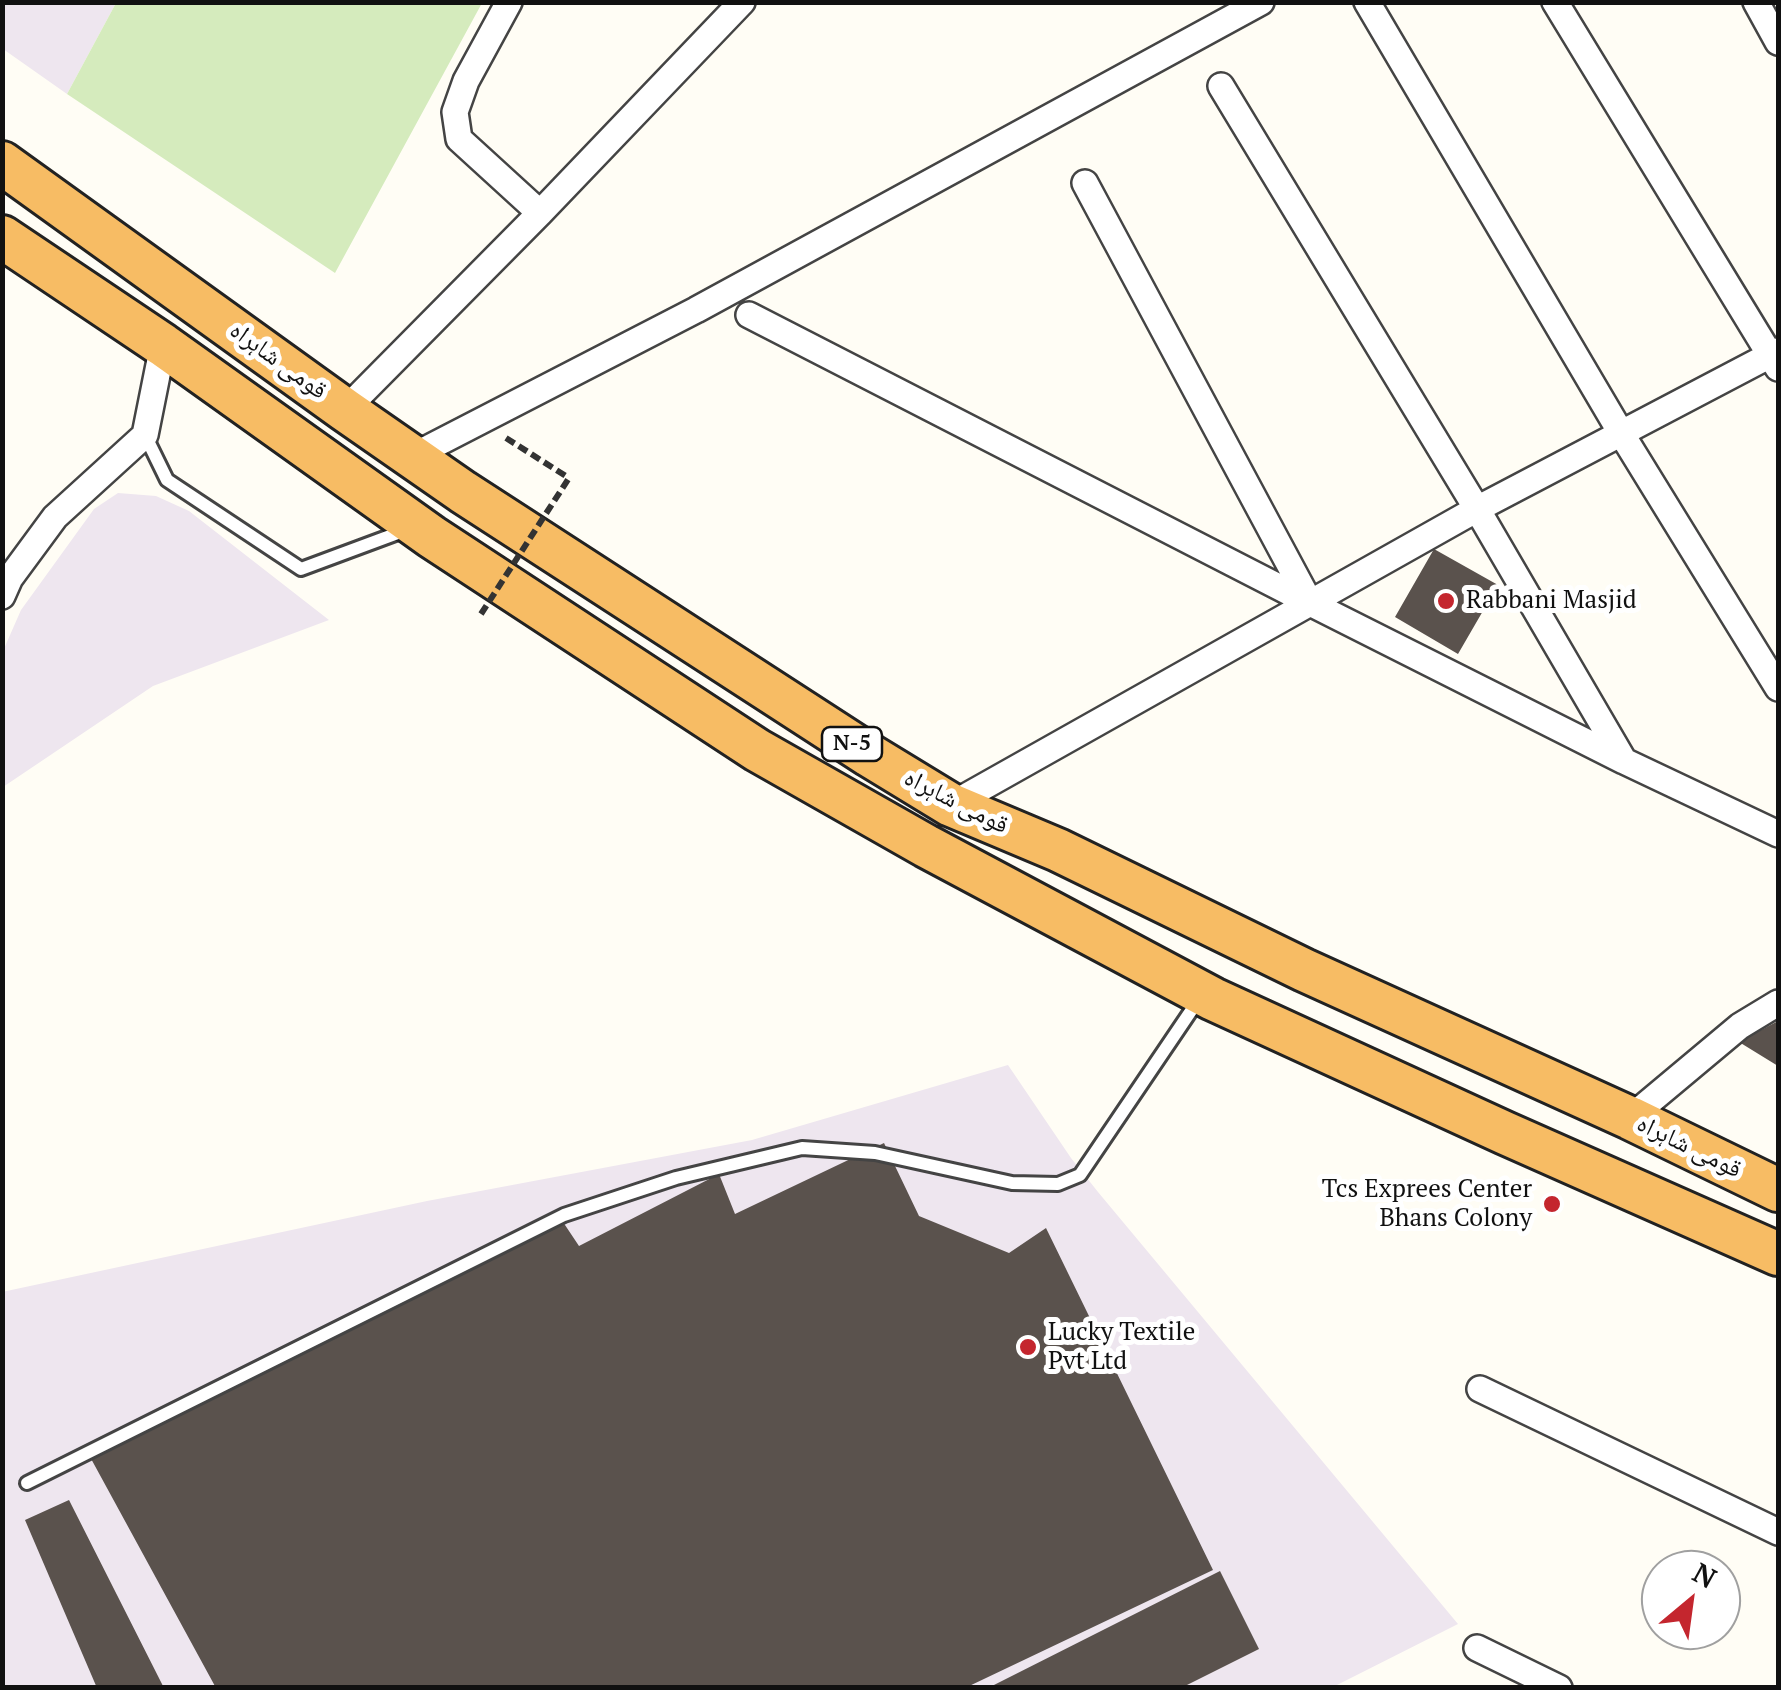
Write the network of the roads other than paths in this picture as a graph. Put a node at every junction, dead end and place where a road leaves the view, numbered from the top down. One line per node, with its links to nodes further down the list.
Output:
1 (509, 2): 11 (street)
2 (742, 2): 11 (street)
3 (1261, 2): 19 (street)
4 (1367, 2): 17 (street)
5 (1555, 2): 15 (street)
6 (1756, 2): 7 (street)
7 (1778, 42)
8 (1221, 86): 20 (street)
9 (2, 163): 16 (highway, قومی شاہراہ / N-5)
10 (1085, 183): 23 (street)
11 (540, 213): 16 (street)
12 (2, 238): 14 (highway, قومی شاہراہ / N-5)
13 (748, 315): 23 (street)
14 (162, 345): 18 (street); 21 (highway, قومی شاہراہ / N-5)
15 (1776, 358): 17 (street)
16 (345, 410): 19 (highway, قومی شاہراہ / N-5)
17 (1621, 433): 20 (street); 24 (street)
18 (145, 435): 21 (lane); 22 (street)
19 (413, 456): 26 (highway, قومی شاہراہ / N-5)
20 (1477, 509): 23 (street); 25 (street)
21 (418, 526): 28 (highway, قومی شاہراہ / N-5)
22 (2, 596)
23 (1310, 603): 25 (street); 26 (street)
24 (1778, 688)
25 (1624, 761): 27 (street)
26 (951, 804): 30 (highway, قومی شاہراہ / N-5)
27 (1778, 834)
28 (1202, 994): 32 (highway, قومی شاہراہ / N-5); 34 (lane)
29 (1778, 1002): 30 (street)
30 (1630, 1118): 31 (highway, قومی شاہراہ / N-5)
31 (1778, 1190)
32 (1778, 1254)
33 (1480, 1389): 35 (street)
34 (28, 1482)
35 (1778, 1532)
36 (1476, 1648): 37 (street)
37 (1559, 1688)

